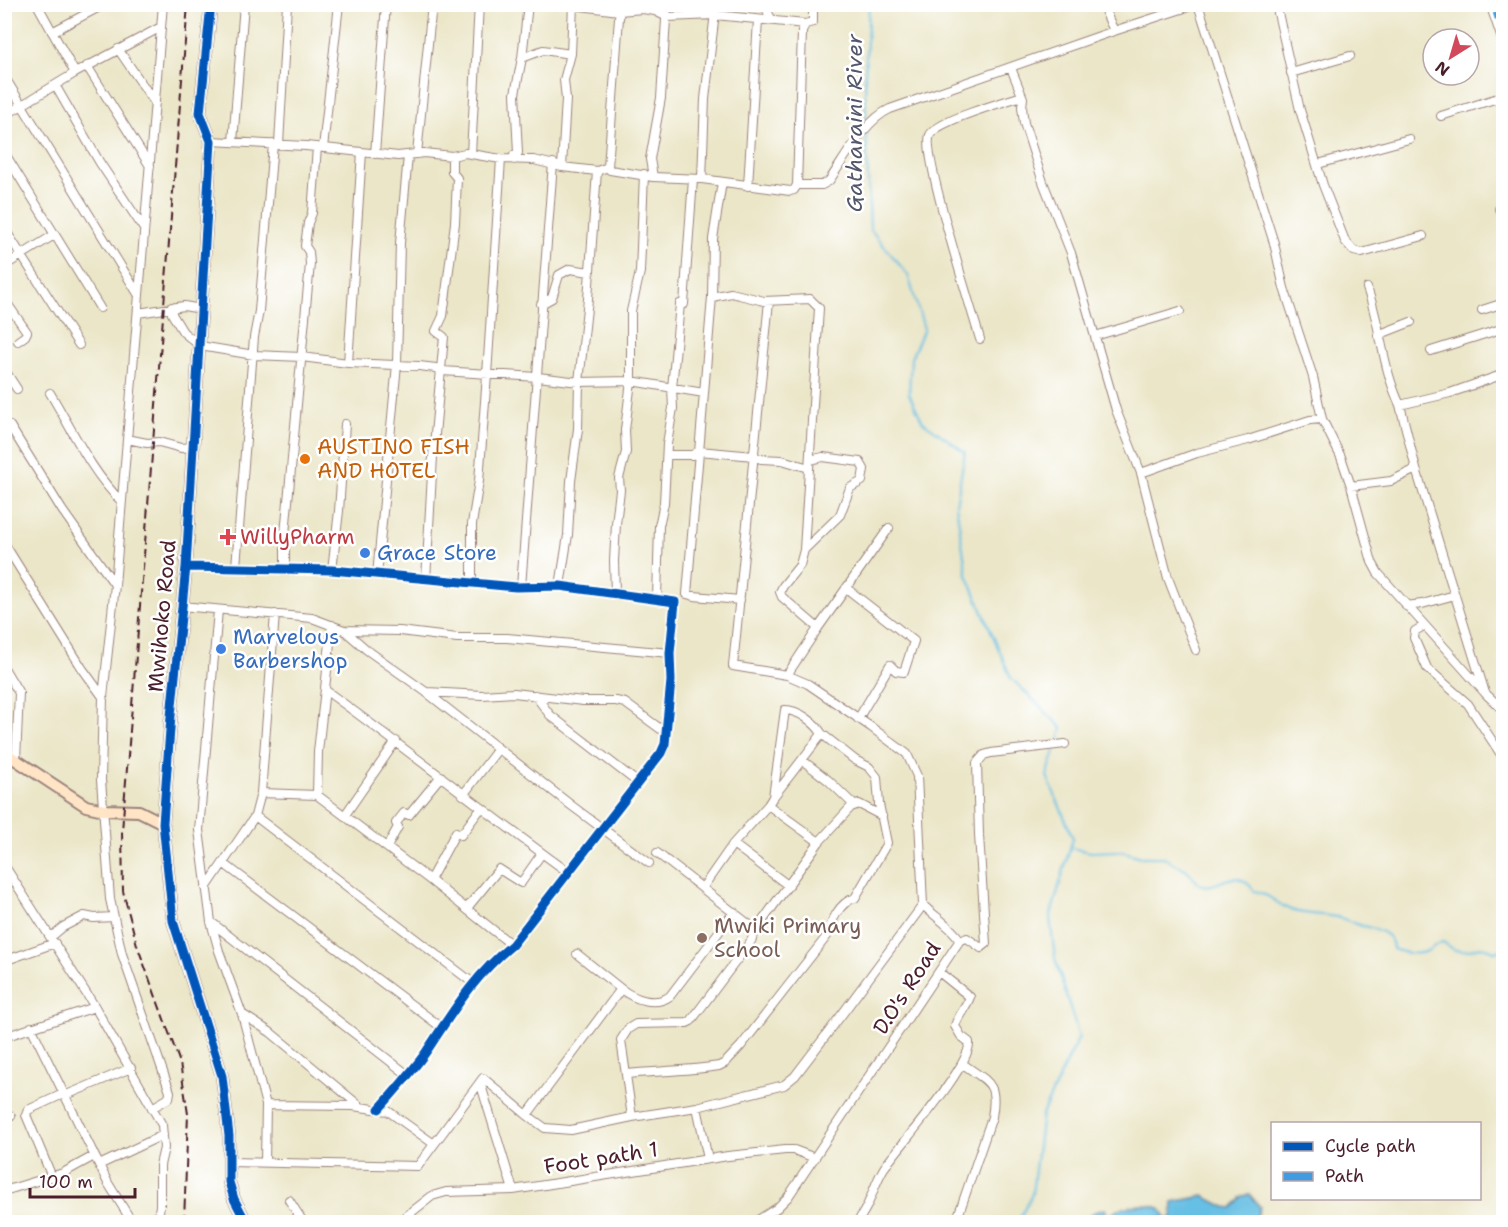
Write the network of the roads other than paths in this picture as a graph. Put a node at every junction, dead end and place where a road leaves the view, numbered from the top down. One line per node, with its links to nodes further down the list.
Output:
1 (37, 4): 32 (street)
2 (105, 4): 32 (street)
3 (163, 4): 30 (street)
4 (211, 4): 52 (street, Mwihoko Road)
5 (244, 4): 53 (street)
6 (287, 4): 54 (street)
7 (339, 4): 55 (street)
8 (386, 4): 58 (street)
9 (432, 4): 60 (street)
10 (479, 4): 59 (street)
11 (528, 4): 37 (street)
12 (537, 4): 21 (street)
13 (667, 4): 25 (street)
14 (716, 4): 24 (street)
15 (764, 4): 27 (street)
16 (813, 4): 29 (street)
17 (1102, 4): 31 (street)
18 (1198, 4): 31 (street); 122 (street)
19 (1276, 4): 41 (street)
20 (1491, 4): 26 (street)
21 (573, 5): 22 (street); 35 (street)
22 (619, 8): 25 (street); 68 (street)
23 (1503, 14): 26 (street)
24 (715, 15): 25 (street); 28 (street); 73 (street)
25 (666, 16): 71 (street)
26 (1494, 17): 33 (street)
27 (771, 19): 28 (street); 29 (street)
28 (758, 20): 76 (street)
29 (805, 24): 75 (street)
30 (161, 27): 34 (street); 47 (street)
31 (1114, 31): 39 (street)
32 (52, 32): 40 (street)
33 (1503, 45)
34 (118, 49): 38 (street); 47 (street)
35 (571, 54): 37 (street); 67 (street)
36 (1350, 56): 41 (street)
37 (522, 58): 63 (street)
38 (87, 66): 40 (street); 66 (street)
39 (1011, 68): 45 (street); 75 (street)
40 (75, 73): 43 (street)
41 (1291, 73): 65 (street)
42 (4, 76): 44 (street)
43 (55, 85): 48 (street); 78 (street)
44 (7, 86): 48 (street)
45 (1022, 96): 100 (street); 101 (street)
46 (1503, 96): 50 (street)
47 (154, 103): 66 (street)
48 (21, 106): 49 (street); 85 (street)
49 (4, 116)
50 (1442, 116)
51 (1409, 139): 65 (street)
52 (211, 141): 53 (street); 93 (street, Mwihoko Road)
53 (233, 142): 54 (street)
54 (276, 144): 55 (street); 106 (street)
55 (320, 148): 57 (street); 107 (street)
56 (4, 152): 79 (street)
57 (362, 152): 58 (street); 108 (street)
58 (375, 154): 60 (street)
59 (471, 154): 61 (street); 62 (street)
60 (412, 155): 61 (street); 109 (street)
61 (452, 156): 111 (street)
62 (501, 159): 63 (street); 113 (street)
63 (514, 160): 64 (street)
64 (553, 164): 67 (street); 90 (street)
65 (1318, 164): 80 (street)
66 (150, 166): 78 (street)
67 (562, 167): 69 (street)
68 (608, 167): 69 (street); 70 (street)
69 (597, 171): 83 (street)
70 (644, 174): 71 (street); 115 (street)
71 (653, 177): 72 (street)
72 (693, 179): 73 (street); 117 (street)
73 (702, 179): 74 (street)
74 (722, 182): 76 (street); 86 (street)
75 (797, 185): 76 (street)
76 (748, 186)
77 (4, 228): 81 (street)
78 (144, 229): 85 (street)
79 (54, 235): 81 (street); 92 (street)
80 (1423, 236)
81 (21, 255): 82 (street); 103 (street)
82 (4, 266)
83 (590, 272): 90 (street); 116 (street)
84 (1367, 288): 99 (street)
85 (138, 294): 96 (street)
86 (712, 297): 88 (street); 120 (street)
87 (4, 299): 102 (street)
88 (770, 301): 129 (street); 130 (street)
89 (1503, 303): 94 (street)
90 (541, 304): 114 (street)
91 (172, 307): 93 (street); 96 (street); 104 (street)
92 (100, 308)
93 (201, 309): 104 (street, Mwihoko Road)
94 (1482, 310)
95 (1180, 311): 100 (street)
96 (138, 313): 125 (street)
97 (1411, 322): 99 (street)
98 (1503, 328): 105 (street)
99 (1378, 335): 121 (street)
100 (1095, 336): 132 (street)
101 (980, 339)
102 (18, 342)
103 (78, 345)
104 (200, 345): 106 (street); 126 (street, Mwihoko Road)
105 (1431, 351)
106 (254, 356): 107 (street); 139 (street)
107 (302, 357): 108 (street); 140 (street)
108 (348, 363): 109 (street)
109 (397, 364): 111 (street); 142 (street)
110 (4, 369): 118 (street)
111 (442, 371): 113 (street); 143 (street)
112 (1503, 374): 121 (street)
113 (487, 375): 114 (street); 144 (street)
114 (538, 377): 116 (street); 147 (street)
115 (632, 381): 116 (street); 117 (street); 149 (street)
116 (579, 382): 146 (street)
117 (672, 388): 120 (street); 128 (street)
118 (17, 389)
119 (50, 393): 134 (street)
120 (704, 393): 127 (street)
121 (1401, 405): 131 (street)
122 (1322, 419): 132 (street); 133 (street)
123 (345, 424): 141 (street)
124 (10, 426): 145 (street)
125 (127, 439): 126 (street); 134 (street)
126 (193, 447): 138 (street, Mwihoko Road)
127 (699, 451): 128 (street); 129 (street); 152 (street)
128 (667, 455): 151 (street)
129 (754, 456): 130 (street); 152 (street)
130 (810, 464): 137 (street); 137 (street)
131 (1416, 470): 133 (street); 150 (street)
132 (1141, 473): 161 (street)
133 (1351, 486): 154 (street)
134 (121, 501): 145 (street)
135 (889, 528): 148 (street)
136 (4, 543): 169 (street)
137 (804, 550): 159 (street)
138 (186, 567): 139 (street); 153 (street, Mwihoko Road)
139 (236, 567): 140 (street)
140 (285, 568): 141 (street)
141 (332, 570): 142 (street)
142 (376, 575): 143 (street)
143 (426, 580): 144 (street)
144 (472, 584): 147 (street)
145 (114, 585): 169 (street)
146 (560, 586): 147 (street); 149 (street)
147 (520, 587)
148 (846, 588): 159 (street); 171 (street)
149 (615, 593): 151 (street)
150 (1455, 595): 154 (street); 168 (street)
151 (657, 598): 162 (street)
152 (740, 600): 164 (street)
153 (181, 606): 155 (street); 194 (street, Mwihoko Road)
154 (1406, 606): 158 (street)
155 (218, 610): 156 (street); 210 (street)
156 (274, 614): 157 (street); 183 (street)
157 (332, 625): 160 (street); 165 (street)
158 (1424, 626): 168 (street); 178 (street)
159 (818, 627): 164 (street)
160 (344, 630): 162 (street); 166 (street)
161 (1196, 650)
162 (670, 653): 172 (street)
163 (4, 668): 179 (street)
164 (787, 675): 171 (street)
165 (325, 690): 174 (street); 184 (street)
166 (426, 692): 167 (street); 176 (street)
167 (535, 694): 172 (street); 182 (street)
168 (1486, 694): 170 (street)
169 (103, 697): 190 (street)
170 (1503, 711)
171 (858, 719): 211 (street)
172 (666, 733): 182 (street)
173 (822, 734): 180 (street); 186 (street); 193 (street)
174 (396, 741): 181 (street); 191 (street)
175 (1065, 744): 218 (street, D.O's Road)
176 (498, 749): 185 (street); 195 (street)
177 (4, 752): 179 (street)
178 (1503, 759)
179 (16, 760): 190 (street)
180 (802, 760): 186 (street); 188 (street)
181 (441, 776): 185 (street); 198 (street)
182 (637, 782): 195 (street)
183 (261, 793): 184 (street); 192 (street)
184 (317, 795): 191 (street)
185 (463, 795): 189 (street)
186 (773, 797): 187 (street)
187 (768, 805): 196 (street); 197 (street)
188 (854, 806): 193 (street); 196 (street)
189 (481, 808): 199 (street); 206 (street)
190 (104, 810): 194 (street); 214 (street)
191 (345, 815): 198 (street)
192 (255, 816): 201 (street); 223 (street)
193 (882, 816): 232 (street)
194 (163, 823): 248 (street, Mwihoko Road)
195 (602, 829): 202 (street); 204 (street)
196 (819, 842): 208 (street)
197 (733, 844): 208 (street); 209 (street)
198 (387, 847): 206 (street)
199 (542, 853): 204 (street); 212 (street)
200 (657, 853): 209 (street)
201 (223, 862): 210 (street); 228 (street)
202 (649, 862)
203 (4, 865): 205 (street)
204 (568, 872): 219 (street)
205 (14, 879): 207 (street); 217 (street)
206 (430, 880): 212 (street)
207 (4, 882)
208 (789, 886): 216 (street)
209 (703, 887): 213 (street)
210 (206, 888): 215 (street)
211 (923, 905): 218 (street); 238 (street)
212 (467, 908): 219 (street)
213 (734, 912): 216 (street); 224 (street)
214 (114, 917): 217 (street); 239 (street)
215 (211, 922): 226 (street); 233 (street)
216 (756, 930): 232 (street)
217 (53, 940): 221 (street); 225 (street)
218 (960, 940): 222 (street, D.O's Road)
219 (512, 945): 223 (street)
220 (577, 954): 224 (street)
221 (4, 961)
222 (939, 972): 230 (street); 246 (street, D.O's Road)
223 (473, 983): 228 (street)
224 (621, 989): 241 (street)
225 (95, 1006): 227 (street); 231 (street)
226 (242, 1014): 236 (street); 237 (street)
227 (31, 1027): 229 (street); 235 (street)
228 (441, 1027): 233 (street)
229 (4, 1037)
230 (963, 1064): 261 (street); 262 (street)
231 (131, 1068): 235 (street); 239 (street)
232 (627, 1074): 242 (street)
233 (408, 1075): 240 (street)
234 (480, 1082): 241 (street); 244 (street); 252 (street)
235 (63, 1095): 245 (street); 251 (street)
236 (266, 1105): 237 (street); 249 (street)
237 (362, 1107): 240 (street)
238 (697, 1107): 242 (street); 247 (street)
239 (152, 1108): 243 (street)
240 (379, 1109): 244 (street)
241 (528, 1115): 242 (street)
242 (632, 1117)
243 (163, 1134): 250 (street); 256 (street)
244 (434, 1144): 249 (street)
245 (94, 1156): 250 (street); 251 (street)
246 (815, 1158): 247 (street, Foot path 1); 260 (street, D.O's Road)
247 (708, 1159): 252 (street, Foot path 1)
248 (230, 1162): 249 (street); 257 (street, Mwihoko Road)
249 (265, 1162)
250 (99, 1165): 255 (street)
251 (52, 1177): 253 (street)
252 (513, 1190): 259 (street, Foot path 1)
253 (4, 1191)
254 (289, 1200): 258 (street)
255 (132, 1222)
256 (157, 1222)
257 (246, 1222)
258 (303, 1222)
259 (399, 1222)
260 (755, 1222)
261 (858, 1222)
262 (956, 1222)

